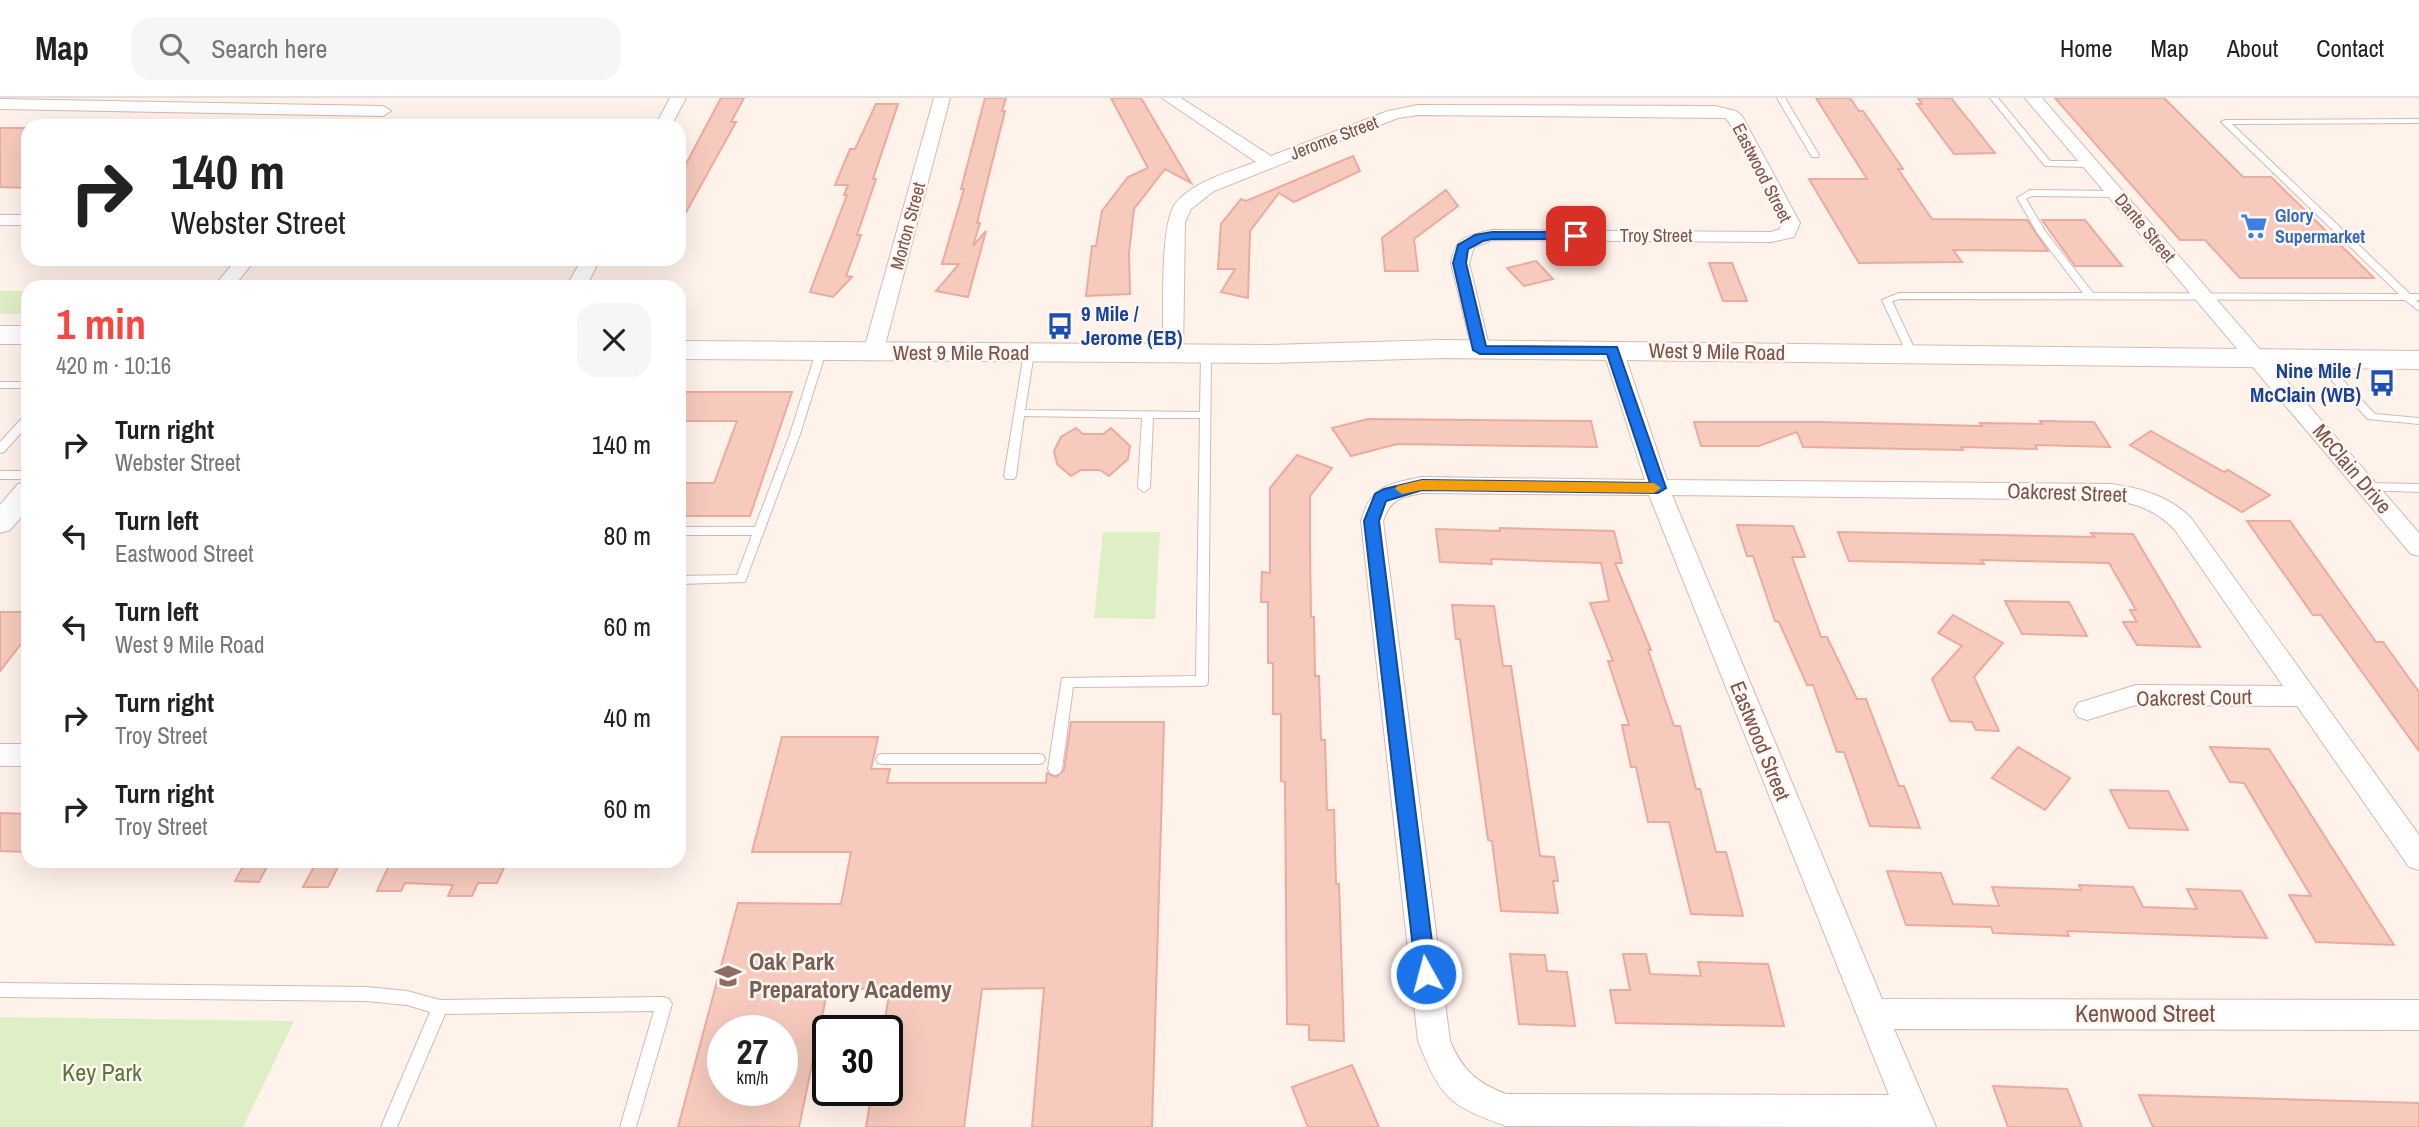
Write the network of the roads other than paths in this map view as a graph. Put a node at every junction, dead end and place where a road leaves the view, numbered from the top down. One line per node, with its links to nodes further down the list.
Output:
1 (395, 98): 11 (street)
2 (678, 98): 15 (street)
3 (942, 98): 35 (street, Morton Street)
4 (1170, 98): 18 (street)
5 (1386, 98): 12 (street)
6 (1781, 98): 17 (lane)
7 (1994, 98): 19 (lane)
8 (2033, 98): 19 (street, Dante Street)
9 (0, 104): 11 (street)
10 (1456, 104): 12 (street, Jerome Street); 13 (street, Jerome Street)
11 (383, 111): 14 (street)
12 (1405, 111): 18 (street, Jerome Street)
13 (1730, 114): 24 (street, Eastwood Street)
14 (376, 119)
15 (667, 119)
16 (2419, 121): 28 (lane)
17 (1815, 155)
18 (1269, 163): 37 (street, Jerome Street)
19 (2090, 164): 21 (street, Dante Street)
20 (2082, 194): 21 (lane); 27 (lane)
21 (2116, 194): 29 (street, Dante Street)
22 (0, 220): 23 (street)
23 (21, 220)
24 (1788, 233): 32 (street, Troy Street)
25 (241, 266): 26 (street)
26 (229, 280)
27 (2091, 297): 29 (lane); 39 (lane)
28 (2413, 297): 29 (lane); 30 (lane)
29 (2203, 298): 40 (street, Dante Street)
30 (2419, 308)
31 (686, 350): 34 (main road, West 9 Mile Road)
32 (1480, 350): 33 (main road, West 9 Mile Road); 38 (main road, West 9 Mile Road)
33 (1613, 350): 39 (main road, West 9 Mile Road); 56 (street, Eastwood Street)
34 (821, 352): 35 (main road, West 9 Mile Road); 61 (lane)
35 (873, 353): 36 (main road, West 9 Mile Road)
36 (1029, 353): 37 (main road, West 9 Mile Road); 45 (lane)
37 (1173, 354): 38 (main road, West 9 Mile Road)
38 (1206, 354): 47 (lane)
39 (1913, 356): 40 (main road, West 9 Mile Road)
40 (2256, 359): 41 (main road, West 9 Mile Road); 54 (street, McClain Drive)
41 (2317, 359): 42 (main road, West 9 Mile Road); 48 (lane)
42 (2417, 362)
43 (0, 385): 44 (lane)
44 (21, 385)
45 (1019, 414): 46 (lane); 53 (lane)
46 (1148, 414): 47 (lane); 55 (lane)
47 (1204, 415): 70 (lane)
48 (2419, 421)
49 (21, 426): 50 (lane)
50 (0, 449)
51 (0, 475): 52 (lane)
52 (21, 475)
53 (1010, 476)
54 (2367, 487): 57 (lane); 62 (street, McClain Drive)
55 (1144, 488)
56 (1658, 488): 64 (street, Oakcrest Street); 74 (street, Eastwood Street); 76 (street, Oakcrest Street)
57 (2419, 488)
58 (21, 499): 59 (street)
59 (0, 523)
60 (686, 531): 61 (lane)
61 (759, 531): 63 (lane)
62 (2415, 538)
63 (686, 580)
64 (2302, 696): 65 (street, Oakcrest Court); 71 (street, Oakcrest Street)
65 (2087, 710)
66 (0, 755): 67 (street)
67 (21, 755)
68 (883, 759): 69 (lane)
69 (1038, 759)
70 (1055, 769)
71 (2419, 858)
72 (0, 990): 73 (lane)
73 (440, 1007): 77 (lane); 78 (lane)
74 (1872, 1014): 75 (street, Kenwood Street); 76 (street, Eastwood Street)
75 (2419, 1015)
76 (1916, 1119)
77 (389, 1127)
78 (628, 1127)

